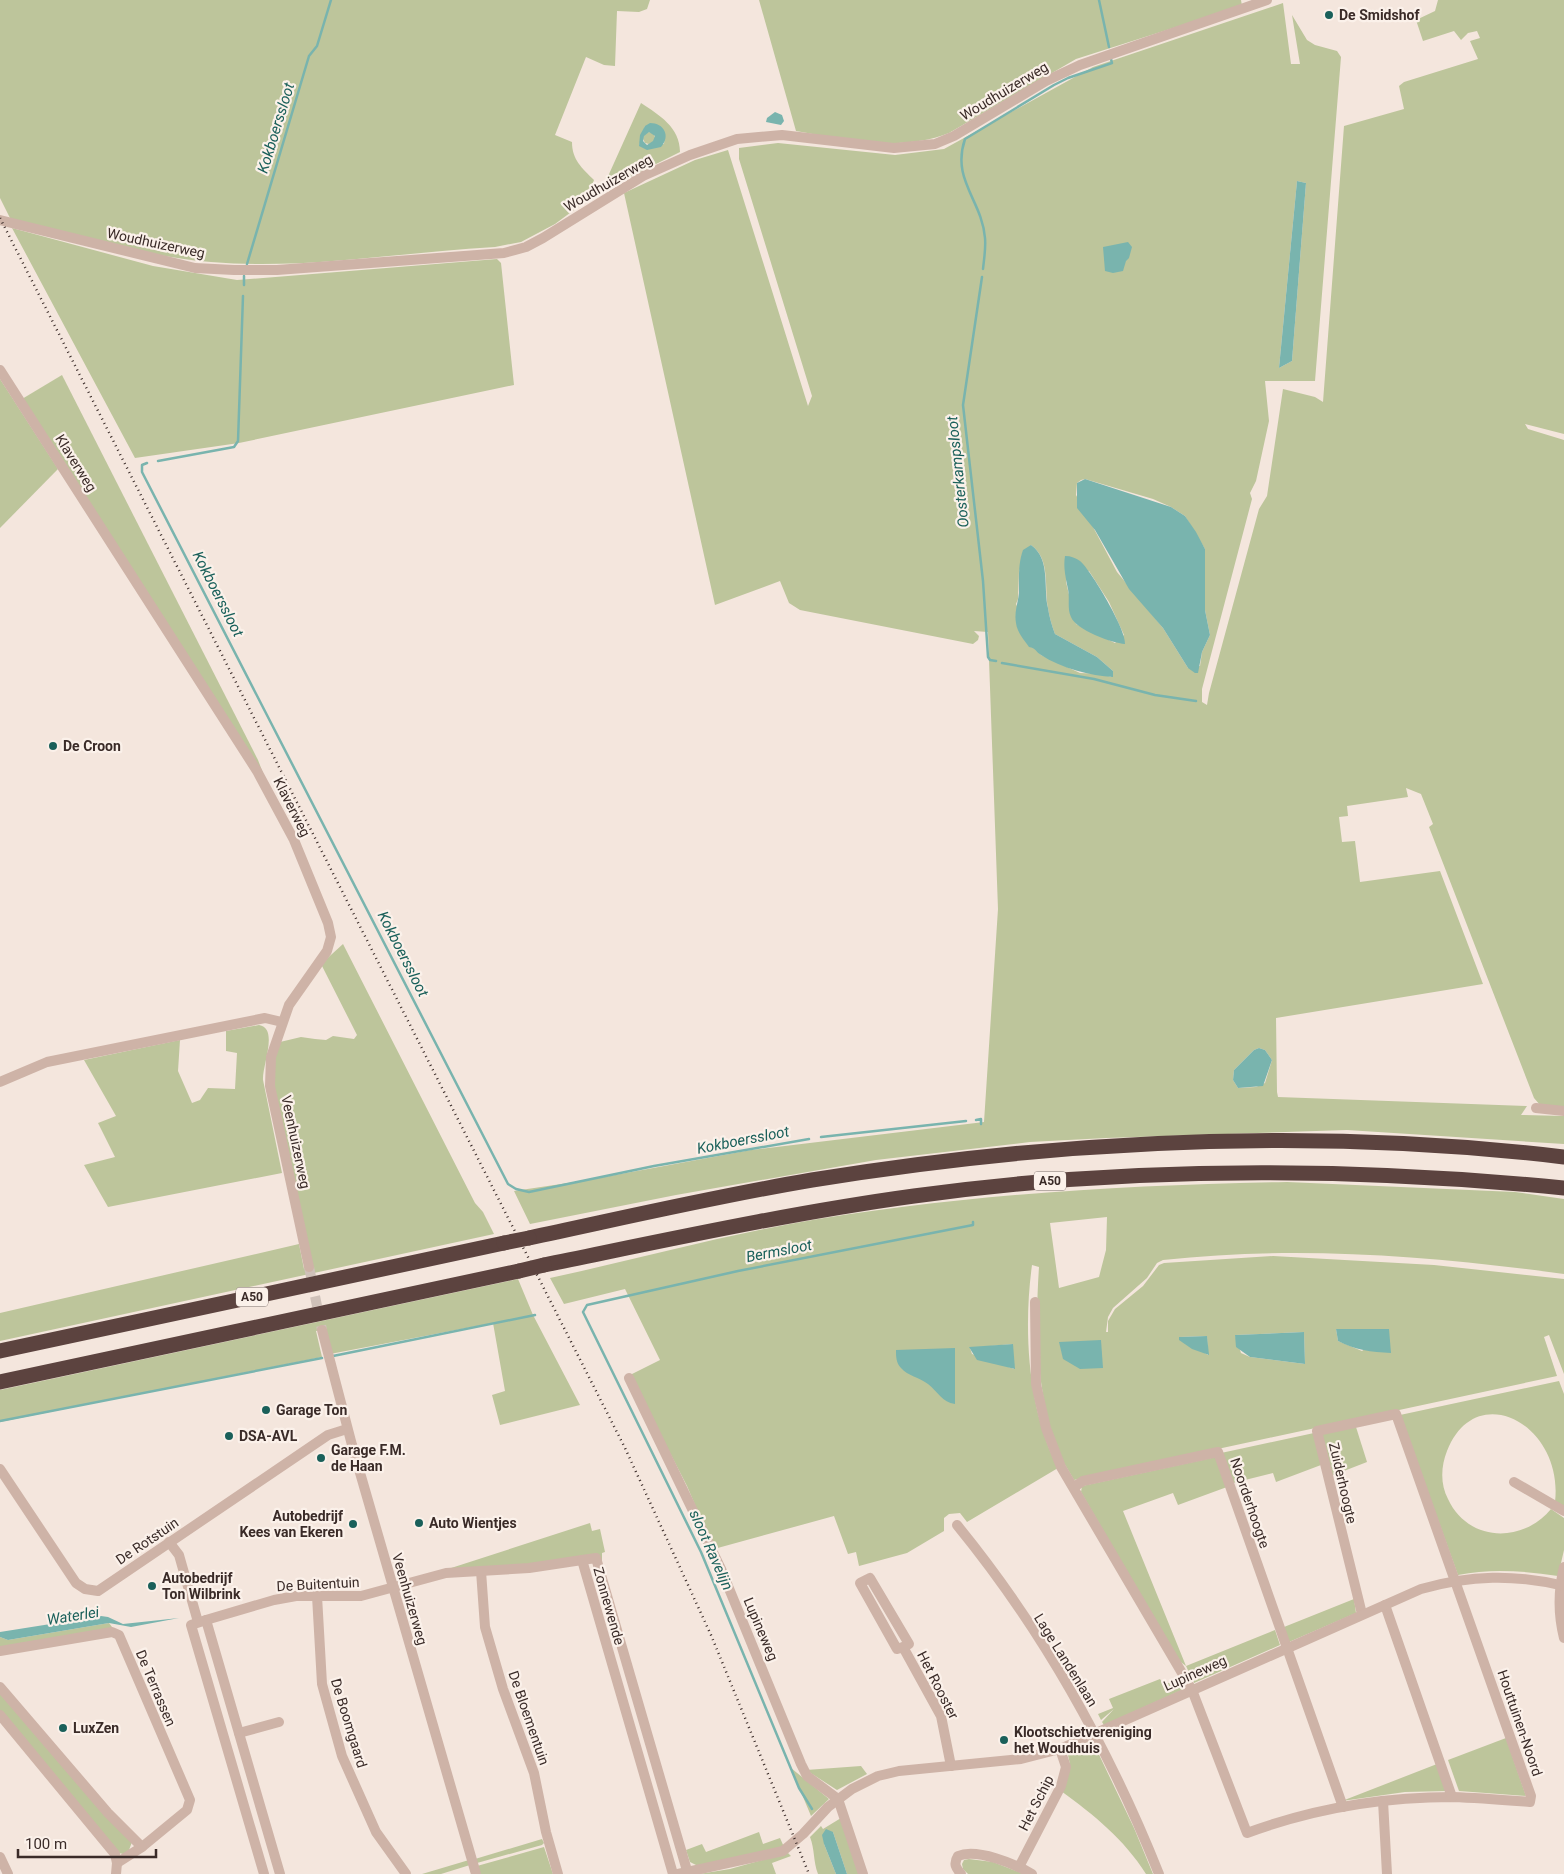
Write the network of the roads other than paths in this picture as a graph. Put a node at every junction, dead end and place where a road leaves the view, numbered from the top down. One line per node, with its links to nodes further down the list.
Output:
1 (1267, 0): 2 (street, Woudhuizerweg)
2 (0, 220)
3 (0, 370): 4 (street, Klaverweg)
4 (282, 1022): 5 (street); 10 (street, Veenhuizerweg)
5 (0, 1082)
6 (1536, 1108): 7 (street)
7 (1564, 1111)
8 (1564, 1157): 13 (highway, A50, bridge)
9 (1564, 1188): 15 (highway, A50, bridge)
10 (309, 1267)
11 (1035, 1302): 19 (street)
12 (322, 1330): 16 (street, Veenhuizerweg)
13 (0, 1351)
14 (629, 1378): 46 (street, Lupineweg)
15 (0, 1382)
16 (347, 1429): 22 (street, De Rotstuin); 28 (street, Veenhuizerweg)
17 (0, 1469): 22 (street, De Rotstuin)
18 (1514, 1482): 20 (street)
19 (1074, 1487): 35 (street, Noorderhoogte); 38 (street)
20 (1564, 1511)
21 (957, 1525): 42 (street, Lage Landenlaan)
22 (169, 1542): 32 (street)
23 (582, 1560): 25 (street, De Buitentuin); 53 (street, Zonnewende); 60 (street, Zonnewende)
24 (1564, 1567): 27 (street)
25 (481, 1571): 28 (street, De Buitentuin); 59 (street, De Bloementuin)
26 (1455, 1580): 27 (street, Lupineweg); 30 (street, Lupineweg); 31 (street, Zuiderhoogte); 45 (street, Houttuinen-Noord)
27 (1562, 1585): 33 (street)
28 (393, 1589): 29 (street, De Buitentuin); 58 (street, Veenhuizerweg)
29 (317, 1596): 32 (street, De Buitentuin); 57 (street, De Boomgaard)
30 (1385, 1605): 31 (street, Lupineweg); 45 (street)
31 (1362, 1614): 35 (street, Lupineweg)
32 (202, 1621): 41 (street); 55 (street)
33 (1564, 1638)
34 (903, 1647): 34 (street, Het Rooster); 44 (street, Het Rooster)
35 (1286, 1648): 38 (street, Lupineweg); 48 (street)
36 (0, 1651): 49 (street, De Terrassen)
37 (0, 1687): 49 (street)
38 (1192, 1690): 42 (street, Lupineweg); 48 (street, Houttuinen-Noord)
39 (0, 1715): 52 (street, De Terrassen)
40 (279, 1722): 41 (street)
41 (238, 1733): 56 (street)
42 (1095, 1734): 43 (street, Lupineweg); 64 (street, Lage Landenlaan)
43 (1060, 1750): 44 (street, Lupineweg); 51 (street, Het Schip)
44 (951, 1766): 46 (street, Lupineweg)
45 (1452, 1797): 47 (street, Houttuinen-Noord)
46 (838, 1799): 53 (street, Lupineweg); 61 (street)
47 (1383, 1801): 48 (street, Houttuinen-Noord); 65 (street)
48 (1343, 1807)
49 (142, 1847): 52 (street, De Terrassen)
50 (0, 1857): 54 (street)
51 (1018, 1867): 62 (street); 63 (street)
52 (116, 1869)
53 (684, 1873)
54 (8, 1874)
55 (264, 1874)
56 (280, 1874)
57 (406, 1874)
58 (476, 1874)
59 (558, 1874)
60 (672, 1874)
61 (863, 1874)
62 (961, 1874)
63 (1032, 1874)
64 (1159, 1874)
65 (1387, 1874)

